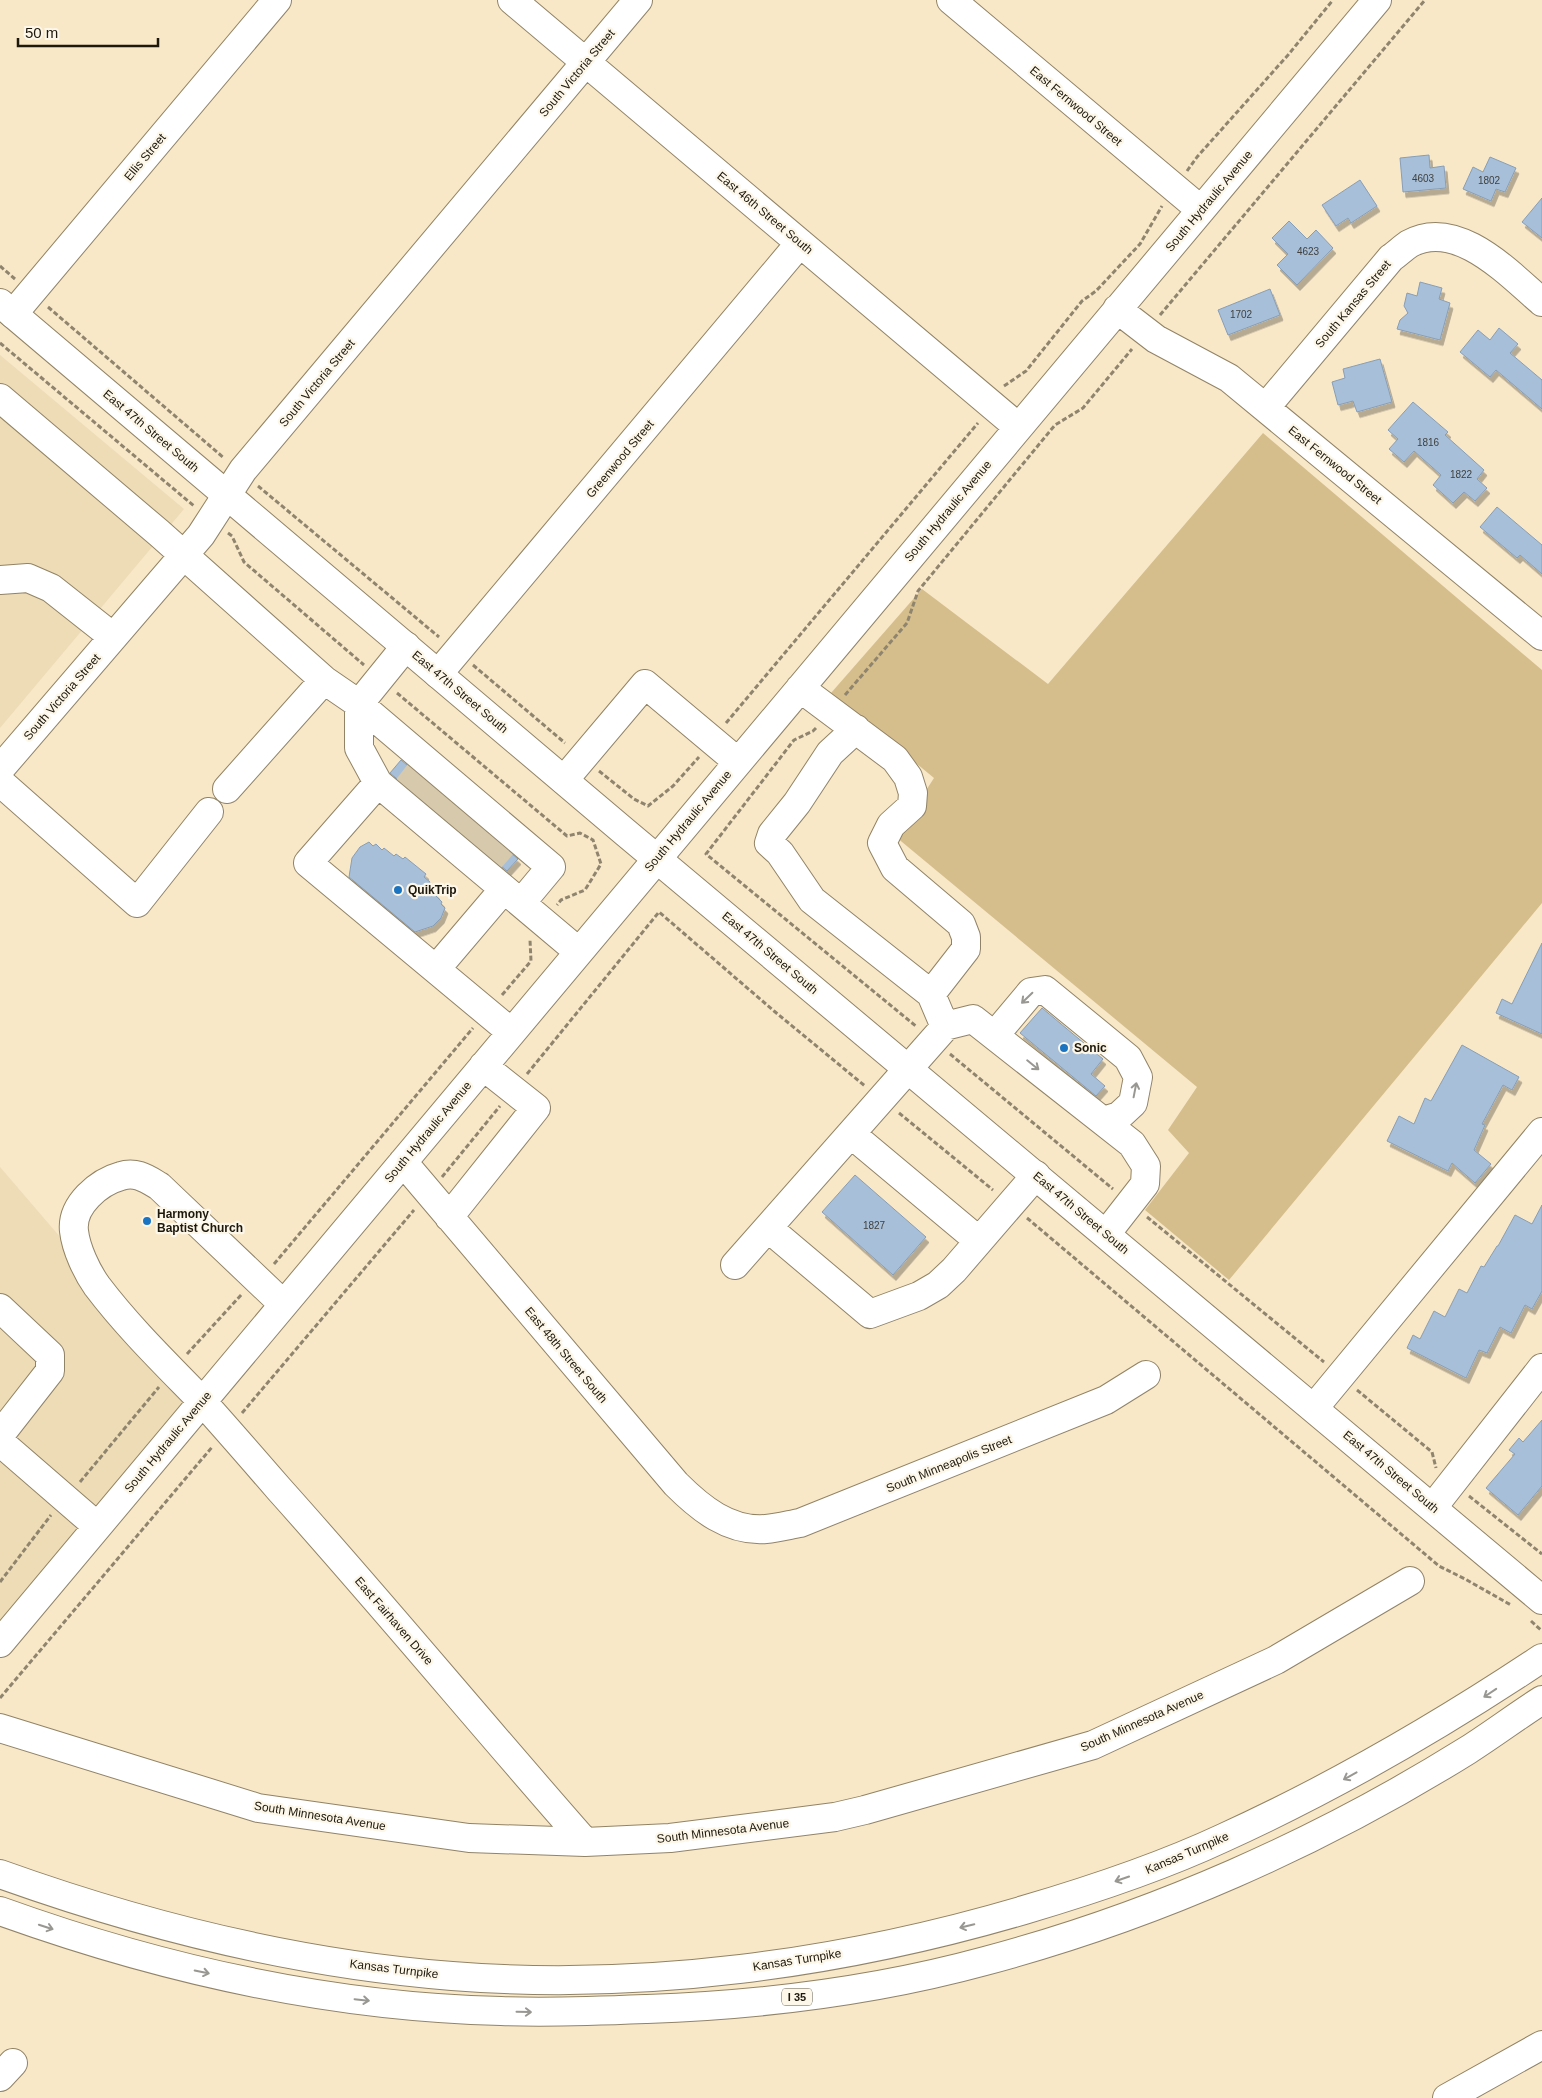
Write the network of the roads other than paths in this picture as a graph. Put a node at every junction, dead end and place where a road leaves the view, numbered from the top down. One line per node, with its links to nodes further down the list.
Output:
1 (277, 0): 10 (main road, Ellis Street)
2 (512, 0): 6 (main road, East 46th Street South)
3 (638, 0): 6 (main road, South Victoria Street)
4 (951, 0): 7 (main road, East Fernwood Street)
5 (1377, 0): 7 (main road, South Hydraulic Avenue)
6 (586, 62): 8 (main road, East 46th Street South); 15 (main road, South Victoria Street)
7 (1201, 210): 11 (main road, South Hydraulic Avenue)
8 (800, 243): 14 (main road, East 46th Street South); 21 (main road, Greenwood Street)
9 (1542, 302): 13 (main road, South Kansas Street)
10 (6, 309): 15 (main road, East 47th Street South)
11 (1117, 309): 13 (main road, East Fernwood Street); 14 (main road, South Hydraulic Avenue)
12 (0, 398): 16 (main road)
13 (1266, 407): 18 (main road, East Fernwood Street)
14 (1018, 427): 23 (main road, South Hydraulic Avenue)
15 (227, 495): 16 (main road, South Victoria Street); 20 (main road, East 47th Street South)
16 (184, 555): 19 (main road, South Victoria Street); 22 (main road)
17 (0, 580): 19 (main road)
18 (1542, 636)
19 (113, 638): 27 (main road, South Victoria Street)
20 (406, 646): 21 (main road, East 47th Street South); 24 (main road)
21 (438, 674): 28 (main road, East 47th Street South)
22 (324, 680): 24 (main road); 30 (main road)
23 (800, 688): 25 (main road); 26 (main road, South Hydraulic Avenue)
24 (359, 704): 32 (main road); 34 (main road)
25 (856, 729): 37 (main road); 37 (main road)
26 (738, 762): 28 (main road); 33 (main road, South Hydraulic Avenue)
27 (0, 769)
28 (564, 780): 33 (main road, East 47th Street South)
29 (0, 782): 31 (main road)
30 (227, 789)
31 (209, 812)
32 (437, 827): 34 (main road); 36 (main road)
33 (657, 858): 35 (main road, South Hydraulic Avenue); 42 (main road, East 47th Street South)
34 (512, 896): 35 (main road); 36 (main road)
35 (579, 952): 38 (main road, South Hydraulic Avenue)
36 (436, 969): 38 (main road)
37 (931, 994): 39 (main road)
38 (512, 1032): 41 (main road, South Hydraulic Avenue)
39 (939, 1033): 40 (main road); 42 (main road)
40 (995, 1035): 43 (main road, one-way to 43); 43 (main road, one-way to 40)
41 (483, 1066): 46 (main road, South Hydraulic Avenue); 48 (main road)
42 (908, 1069): 45 (main road); 47 (main road, East 47th Street South)
43 (1103, 1121): 50 (main road)
44 (1542, 1132): 58 (main road)
45 (851, 1134): 49 (main road); 51 (main road)
46 (403, 1162): 48 (main road, East 48th Street South); 53 (main road, South Hydraulic Avenue)
47 (1036, 1175): 50 (main road, East 47th Street South); 51 (main road)
48 (449, 1217): 63 (main road, East 48th Street South)
49 (768, 1228): 51 (main road); 52 (main road)
50 (1106, 1234): 58 (main road, East 47th Street South)
51 (979, 1241)
52 (735, 1266)
53 (283, 1304): 57 (main road, South Hydraulic Avenue); 57 (main road, East Fairhaven Drive)
54 (0, 1308): 59 (main road)
55 (1542, 1368): 61 (main road)
56 (1146, 1375): 63 (main road, South Minneapolis Street)
57 (202, 1401): 62 (main road, South Hydraulic Avenue); 70 (main road, East Fairhaven Drive)
58 (1314, 1408): 61 (main road, East 47th Street South)
59 (0, 1435)
60 (0, 1442): 62 (main road)
61 (1433, 1507): 65 (main road, East 47th Street South)
62 (98, 1526): 66 (main road, South Hydraulic Avenue)
63 (744, 1527)
64 (1410, 1581): 70 (main road, South Minnesota Avenue)
65 (1535, 1609)
66 (0, 1643)
67 (1536, 1662): 71 (main road, Kansas Turnpike, one-way to 71)
68 (1542, 1700): 72 (main road, I 35, one-way to 68)
69 (0, 1728): 70 (main road, South Minnesota Avenue)
70 (585, 1842)
71 (0, 1874)
72 (0, 1911)
73 (1542, 2045): 74 (main road)
74 (1447, 2098)

